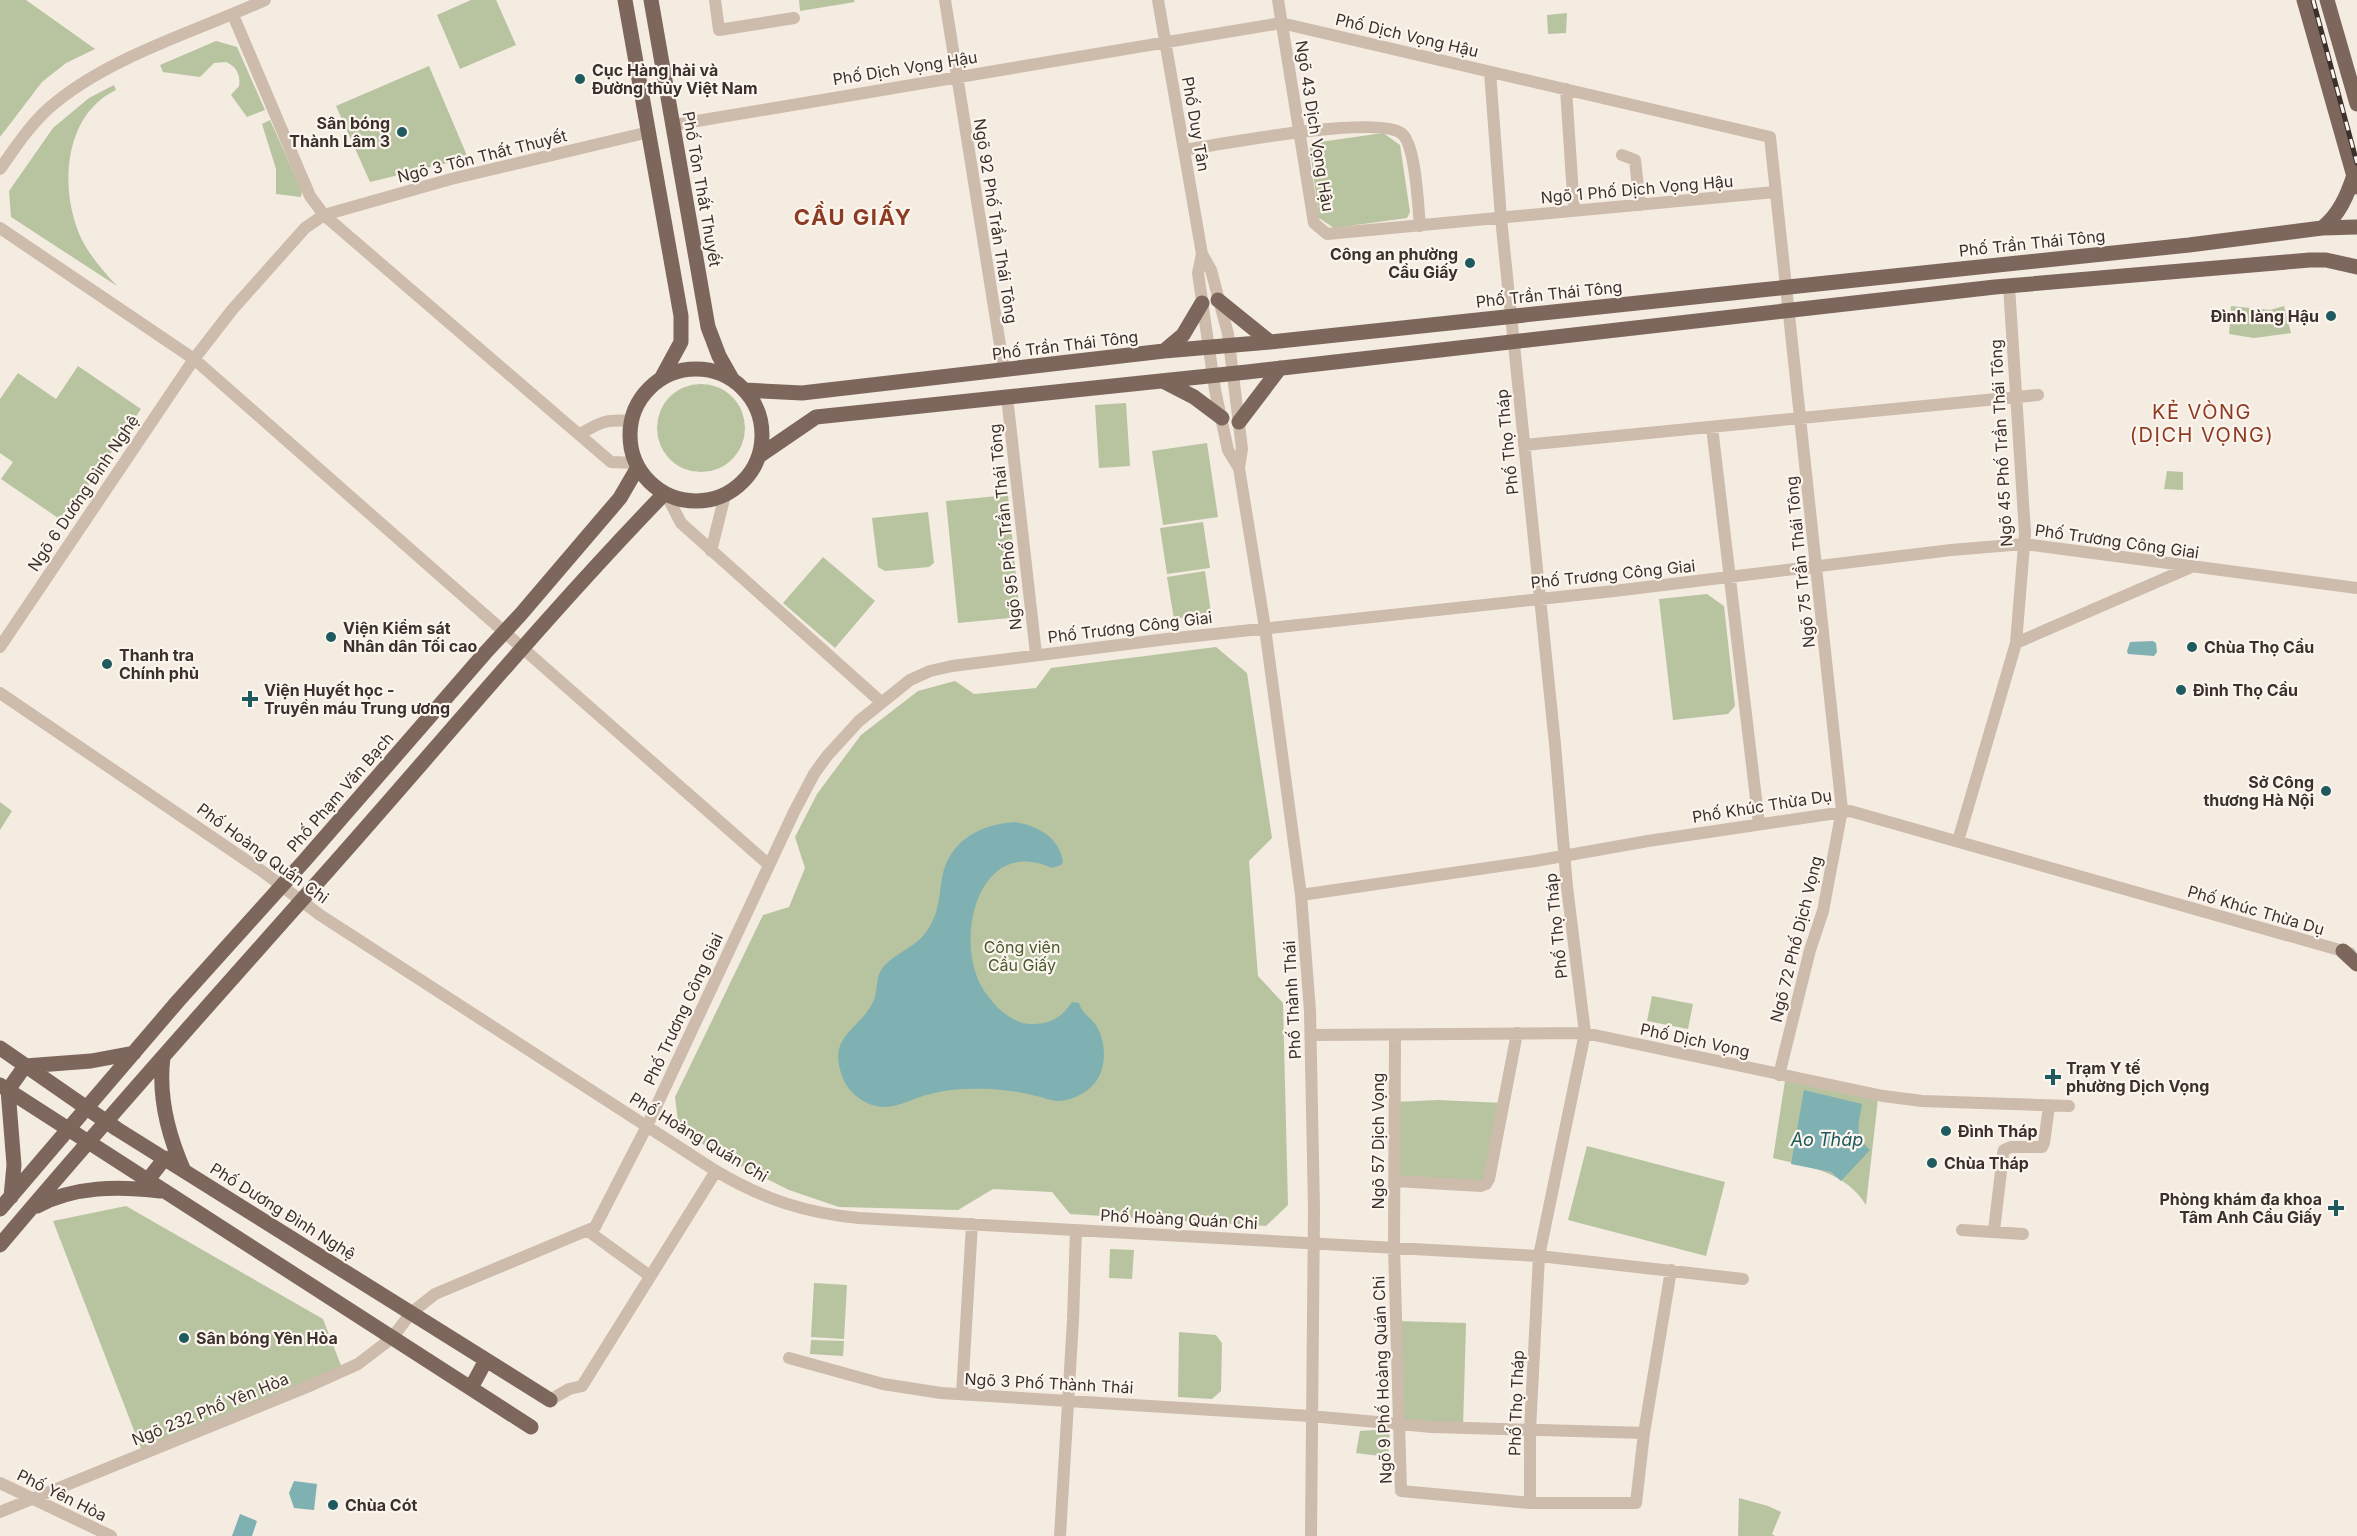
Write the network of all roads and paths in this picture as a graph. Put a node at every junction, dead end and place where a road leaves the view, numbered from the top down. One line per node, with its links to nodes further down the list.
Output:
1 (265, 0): 10 (street)
2 (626, 0): 18 (main road)
3 (651, 0): 16 (main road, Phố Tôn Thất Thuyết)
4 (714, 0): 11 (street)
5 (945, 0): 15 (street, Ngõ 92 Phố Trần Thái Tông)
6 (1158, 0): 13 (street, Phố Duy Tân)
7 (1278, 0): 12 (street, Ngõ 43 Dịch Vọng Hậu)
8 (2304, 0): 26 (main road)
9 (2327, 0): 19 (main road)
10 (233, 15): 25 (street); 30 (street)
11 (794, 18)
12 (1281, 23): 13 (street, Phố Dịch Vọng Hậu); 14 (street, Phố Dịch Vọng Hậu); 22 (street, Ngõ 43 Dịch Vọng Hậu)
13 (1165, 43): 15 (street, Phố Dịch Vọng Hậu); 23 (street, Phố Duy Tân)
14 (1490, 72): 17 (street, Phố Dịch Vọng Hậu); 31 (street, Phố Thọ Tháp)
15 (956, 77): 20 (street, Phố Dịch Vọng Hậu); 52 (street, Ngõ 92 Phố Trần Thái Tông)
16 (667, 89): 18 (main road); 20 (main road, Phố Tôn Thất Thuyết)
17 (1566, 90): 27 (street, Phố Dịch Vọng Hậu); 29 (street)
18 (642, 94): 21 (main road)
19 (2357, 104)
20 (673, 125): 56 (main road, Phố Tôn Thất Thuyết)
21 (649, 132): 30 (street, Ngõ 3 Tôn Thất Thuyết); 55 (main road)
22 (1299, 133): 23 (street); 32 (street); 32 (street, Ngõ 43 Dịch Vọng Hậu)
23 (1184, 150): 36 (street, Phố Duy Tân)
24 (1622, 155): 28 (street)
25 (0, 170)
26 (2355, 181): 35 (main road)
27 (1775, 192): 28 (street, Ngõ 1 Phố Dịch Vọng Hậu); 40 (street, Phố Dịch Vọng Hậu)
28 (1640, 205): 29 (street, Ngõ 1 Phố Dịch Vọng Hậu)
29 (1574, 211): 31 (street, Ngõ 1 Phố Dịch Vọng Hậu)
30 (324, 215): 50 (street, Ngõ 6 Dương Đình Nghệ); 69 (street)
31 (1501, 218): 32 (street, Ngõ 43 Dịch Vọng Hậu); 44 (street, Phố Thọ Tháp)
32 (1420, 226)
33 (2357, 227): 35 (main road, Phố Trần Thái Tông)
34 (0, 228): 50 (street)
35 (2322, 228): 37 (main road, Phố Trần Thái Tông)
36 (1202, 254): 41 (street, Phố Duy Tân); 42 (street, Phố Duy Tân)
37 (2007, 264): 39 (main road); 40 (main road, Phố Trần Thái Tông)
38 (2357, 267): 39 (main road)
39 (2009, 286): 43 (main road); 62 (street, Ngõ 45 Phố Trần Thái Tông)
40 (1785, 287): 43 (street, Phố Dịch Vọng Hậu); 44 (main road, Phố Trần Thái Tông)
41 (1218, 300): 46 (main road); 47 (street, Phố Duy Tân)
42 (1202, 303): 48 (street, Phố Duy Tân); 49 (main road)
43 (1789, 310): 45 (main road); 64 (street, Ngõ 75 Trần Thái Tông)
44 (1511, 316): 45 (street, Phố Thọ Tháp); 46 (main road, Phố Trần Thái Tông)
45 (1513, 341): 51 (main road); 70 (street, Phố Thọ Tháp)
46 (1270, 342): 47 (main road, Phố Trần Thái Tông)
47 (1229, 345): 48 (main road, Phố Trần Thái Tông); 53 (street, Phố Duy Tân)
48 (1208, 346): 49 (main road, Phố Trần Thái Tông); 54 (street, Phố Duy Tân)
49 (1164, 351): 52 (main road, Phố Trần Thái Tông)
50 (194, 359): 86 (street); 88 (street, Ngõ 6 Dương Đình Nghệ)
51 (1280, 368): 53 (main road); 67 (main road)
52 (1004, 370): 59 (main road, Phố Trần Thái Tông)
53 (1234, 373): 54 (main road); 67 (street, Phố Thành Thái)
54 (1213, 376): 57 (main road); 63 (street, Phố Thành Thái)
55 (663, 377): 56 (main road); 66 (main road)
56 (732, 379): 58 (main road)
57 (1163, 381): 61 (main road); 63 (main road)
58 (745, 390): 59 (main road, Phố Trần Thái Tông); 71 (main road)
59 (802, 393): 65 (main road)
60 (2038, 394): 62 (street)
61 (1007, 396): 65 (main road); 90 (street, Ngõ 95 Phố Trần Thái Tông)
62 (2016, 397): 64 (street); 78 (street, Ngõ 45 Phố Trần Thái Tông)
63 (1222, 418): 73 (street, Phố Thành Thái)
64 (1801, 418): 68 (street); 80 (street, Ngõ 75 Trần Thái Tông)
65 (809, 420): 71 (main road)
66 (631, 421): 69 (street); 72 (main road)
67 (1239, 422): 73 (street, Phố Thành Thái)
68 (1712, 427): 70 (street); 82 (street)
69 (580, 434): 72 (street)
70 (1524, 444): 84 (street, Phố Thọ Tháp)
71 (759, 456): 74 (main road)
72 (637, 465): 75 (main road); 76 (main road, Phố Phạm Văn Bạch)
73 (1239, 468): 85 (street, Phố Thành Thái)
74 (726, 495): 75 (main road); 79 (street)
75 (665, 496): 77 (main road); 79 (street)
76 (620, 498): 77 (main road); 86 (main road, Phố Phạm Văn Bạch)
77 (642, 517): 89 (main road)
78 (2024, 544): 80 (street, Phố Trương Công Giai); 81 (street, Phố Trương Công Giai); 87 (street, Ngõ 45 Phố Trần Thái Tông)
79 (711, 551): 92 (street)
80 (1817, 566): 82 (street, Phố Trương Công Giai); 93 (street, Ngõ 75 Trần Thái Tông)
81 (2190, 568): 83 (street, Phố Trương Công Giai); 87 (street)
82 (1731, 577): 84 (street, Phố Trương Công Giai); 94 (street)
83 (2357, 588)
84 (1539, 599): 85 (street, Phố Trương Công Giai); 96 (street, Phố Thọ Tháp)
85 (1265, 628): 90 (street, Phố Trương Công Giai); 99 (street, Phố Thành Thái)
86 (504, 632): 89 (street); 98 (main road, Phố Phạm Văn Bạch)
87 (2016, 643): 95 (street, Ngõ 45 Phố Trần Thái Tông)
88 (0, 647)
89 (522, 648): 97 (street); 100 (main road)
90 (1036, 654): 92 (street, Phố Trương Công Giai)
91 (0, 693): 98 (street, Phố Hoàng Quán Chi)
92 (881, 702): 97 (street, Phố Trương Công Giai)
93 (1842, 810): 94 (street, Phố Khúc Thừa Dụ); 95 (street, Phố Khúc Thừa Dụ); 111 (street, Ngõ 72 Phố Dịch Vọng)
94 (1759, 824): 96 (street, Phố Khúc Thừa Dụ)
95 (1958, 841): 101 (street, Phố Khúc Thừa Dụ)
96 (1565, 855): 99 (street, Phố Khúc Thừa Dụ); 104 (street, Phố Thọ Tháp)
97 (770, 865): 117 (street, Phố Trương Công Giai)
98 (282, 885): 100 (street, Phố Hoàng Quán Chi); 108 (main road, Phố Phạm Văn Bạch)
99 (1301, 894): 105 (street, Phố Thành Thái)
100 (300, 900): 109 (main road); 117 (street, Phố Hoàng Quán Chi)
101 (2352, 950): 102 (main road)
102 (2357, 964)
103 (1516, 1033): 104 (street, Phố Dịch Vọng); 106 (street, Phố Dịch Vọng); 124 (street)
104 (1585, 1033): 111 (street, Phố Dịch Vọng); 138 (street, Phố Thọ Tháp)
105 (1311, 1035): 106 (street, Phố Dịch Vọng); 135 (street, Phố Thành Thái)
106 (1395, 1035): 124 (street, Ngõ 57 Dịch Vọng)
107 (0, 1048): 110 (main road, Phố Dương Đình Nghệ)
108 (138, 1049): 109 (main road); 110 (main road); 115 (main road, Phố Phạm Văn Bạch)
109 (161, 1059): 116 (main road); 121 (main road)
110 (25, 1066): 112 (main road); 115 (main road, Phố Dương Đình Nghệ)
111 (1779, 1075): 113 (street, Phố Dịch Vọng)
112 (4, 1088): 118 (main road); 126 (main road)
113 (2049, 1106): 114 (street, Phố Dịch Vọng); 133 (street)
114 (2069, 1106)
115 (87, 1108): 116 (main road, Phố Dương Đình Nghệ); 118 (main road, Phố Phạm Văn Bạch)
116 (106, 1121): 119 (main road); 120 (main road, Phố Dương Đình Nghệ)
117 (647, 1126): 122 (street, Phố Hoàng Quán Chi); 132 (street, Phố Trương Công Giai)
118 (67, 1130): 119 (main road); 126 (main road, Phố Phạm Văn Bạch)
119 (87, 1142): 123 (main road); 127 (main road)
120 (165, 1158): 121 (main road, Phố Dương Đình Nghệ); 123 (main road)
121 (184, 1171): 142 (main road, Phố Dương Đình Nghệ)
122 (716, 1171): 129 (street, Phố Hoàng Quán Chi); 140 (street)
123 (147, 1181): 125 (main road)
124 (1395, 1181): 137 (street, Ngõ 57 Dịch Vọng)
125 (163, 1191): 127 (main road); 143 (main road)
126 (14, 1193): 127 (main road); 128 (main road, Phố Phạm Văn Bạch)
127 (32, 1207): 136 (main road)
128 (0, 1209)
129 (972, 1224): 130 (street, Phố Hoàng Quán Chi); 147 (street)
130 (1076, 1230): 135 (street, Phố Hoàng Quán Chi); 149 (street)
131 (1962, 1230): 133 (street)
132 (588, 1231): 140 (street); 142 (street, Phố Trương Công Giai)
133 (1994, 1231): 134 (street)
134 (2023, 1234)
135 (1312, 1243): 137 (street, Phố Hoàng Quán Chi); 150 (street, Phố Thành Thái)
136 (0, 1245)
137 (1394, 1247): 138 (street, Phố Hoàng Quán Chi); 151 (street, Ngõ 9 Phố Hoàng Quán Chi)
138 (1539, 1256): 139 (street, Phố Hoàng Quán Chi); 153 (street, Phố Thọ Tháp)
139 (1671, 1270): 141 (street, Phố Hoàng Quán Chi); 154 (street)
140 (650, 1276): 148 (street)
141 (1743, 1279)
142 (411, 1313): 143 (street, Ngõ 232 Phố Yên Hòa); 145 (main road, Phố Dương Đình Nghệ)
143 (392, 1338): 146 (main road); 156 (street, Ngõ 232 Phố Yên Hòa)
144 (789, 1358): 147 (street, Ngõ 3 Phố Thành Thái)
145 (486, 1360): 146 (main road); 148 (main road, Phố Dương Đình Nghệ)
146 (471, 1388): 152 (main road)
147 (962, 1394): 149 (street, Ngõ 3 Phố Thành Thái)
148 (550, 1400)
149 (1067, 1400): 150 (street, Ngõ 3 Phố Thành Thái); 160 (street)
150 (1310, 1416): 151 (street, Ngõ 3 Phố Thành Thái); 161 (street, Phố Thành Thái)
151 (1399, 1423): 153 (street, Ngõ 3 Phố Thành Thái); 157 (street, Ngõ 9 Phố Hoàng Quán Chi)
152 (531, 1427)
153 (1530, 1430): 154 (street, Ngõ 3 Phố Thành Thái); 157 (street, Phố Thọ Tháp)
154 (1644, 1433): 157 (street)
155 (0, 1483): 156 (street, Phố Yên Hòa)
156 (34, 1499): 158 (street, Ngõ 232 Phố Yên Hòa); 159 (street, Phố Yên Hòa)
157 (1530, 1503)
158 (0, 1512)
159 (111, 1536)
160 (1060, 1536)
161 (1311, 1536)

